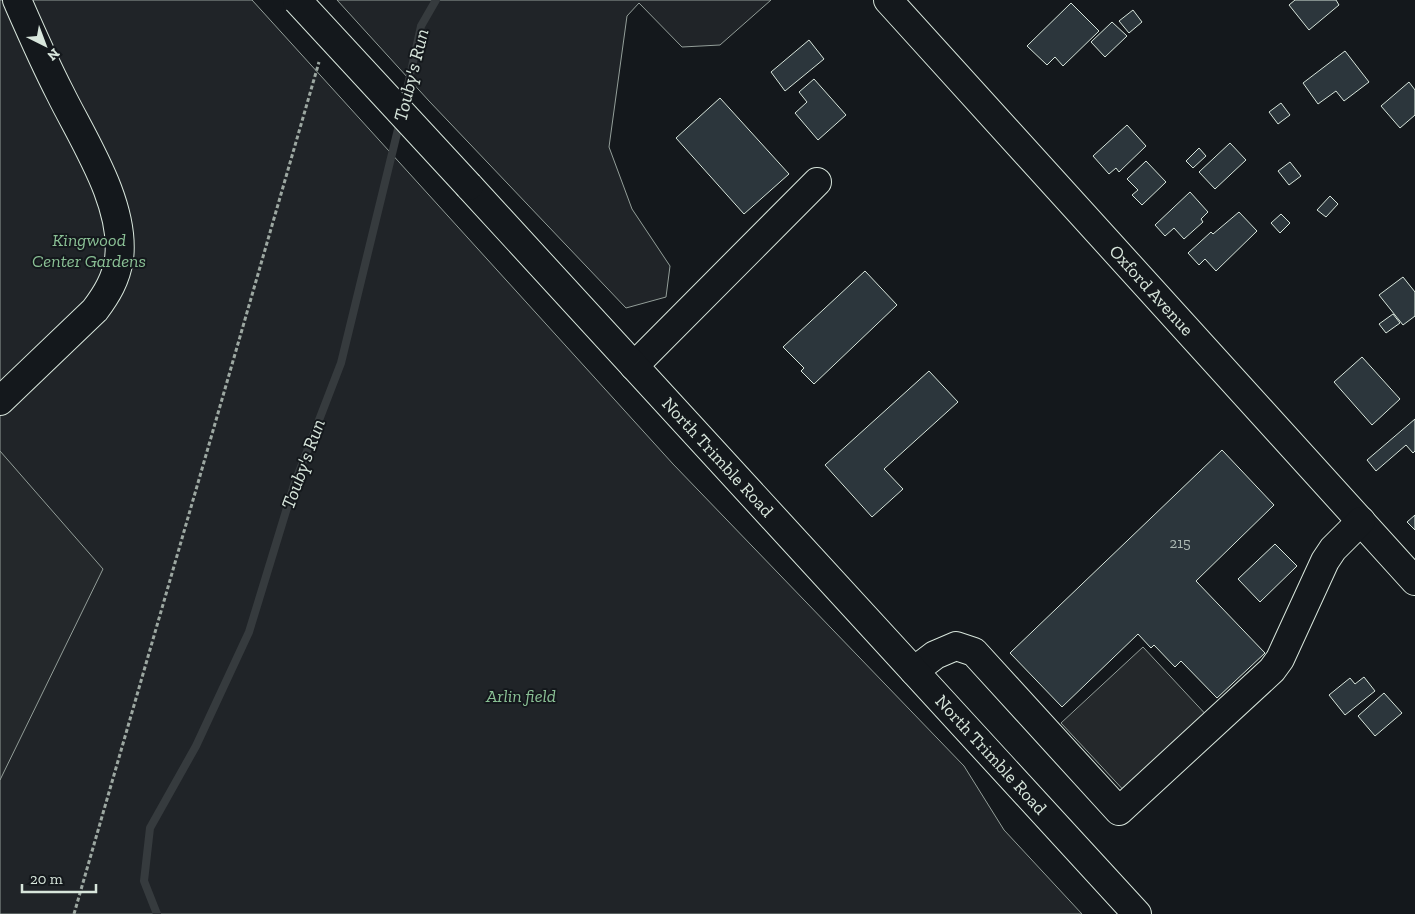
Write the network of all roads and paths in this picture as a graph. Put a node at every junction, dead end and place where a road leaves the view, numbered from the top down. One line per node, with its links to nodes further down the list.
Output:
1 (17, 0): 7 (main road)
2 (297, 0): 6 (main road, North Trimble Road, bridge)
3 (888, 0): 8 (main road, Oxford Avenue)
4 (321, 54): 11 (path)
5 (817, 182): 6 (main road)
6 (634, 366): 10 (main road, North Trimble Road)
7 (0, 401)
8 (1361, 521): 9 (main road, Oxford Avenue); 10 (main road)
9 (1415, 581)
10 (914, 671): 12 (main road, North Trimble Road)
11 (74, 914)
12 (1137, 914)

